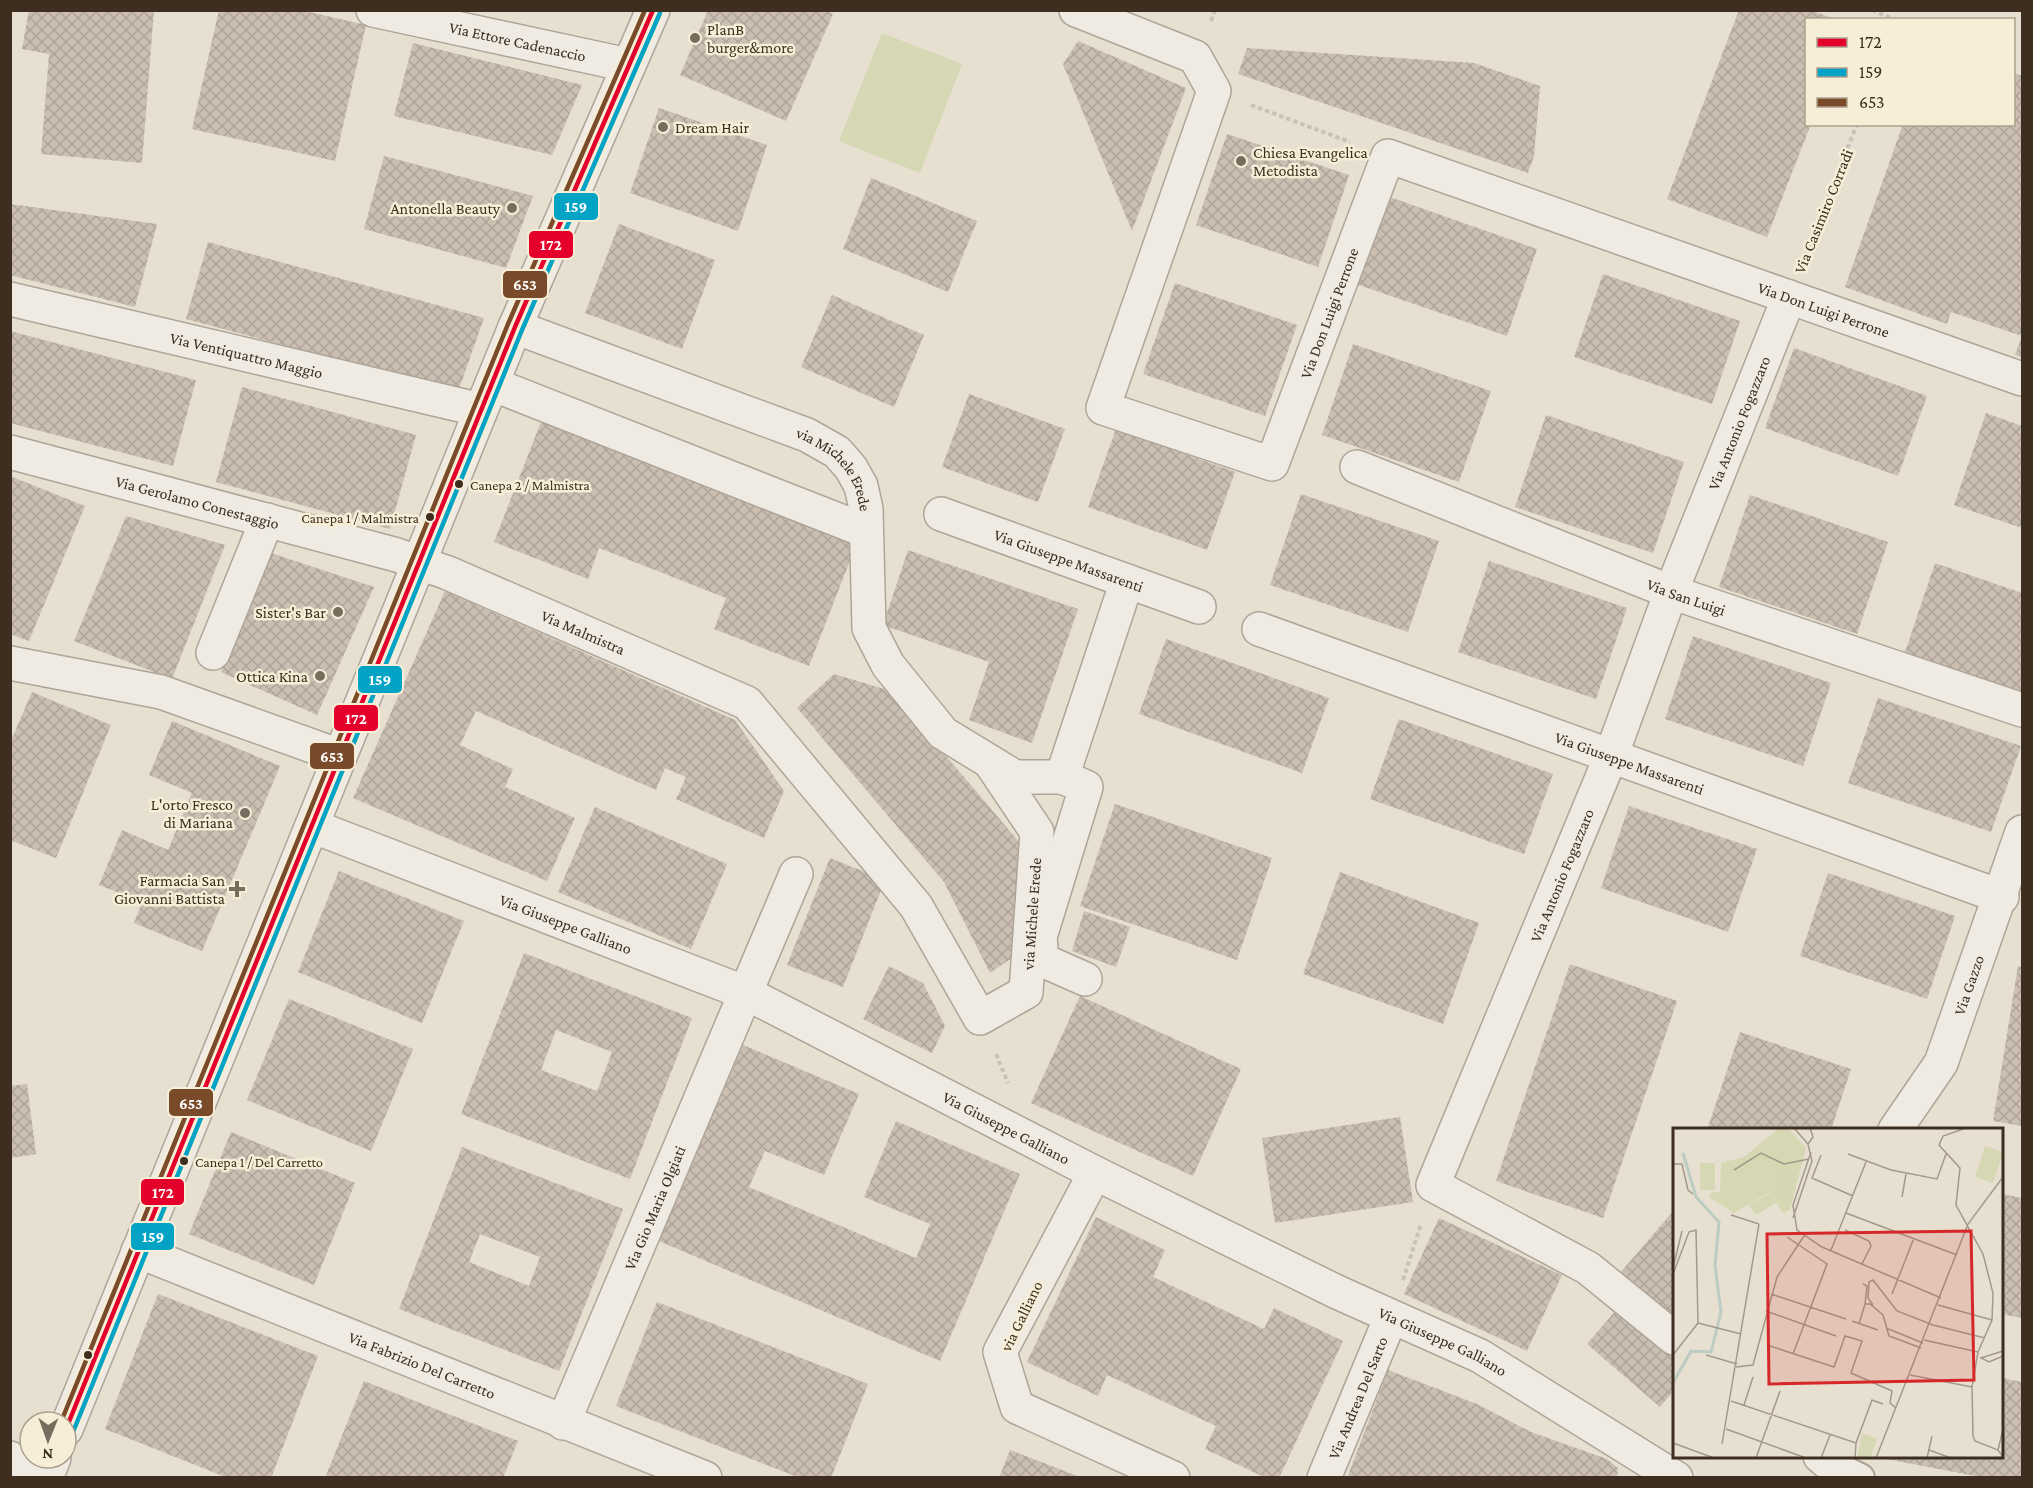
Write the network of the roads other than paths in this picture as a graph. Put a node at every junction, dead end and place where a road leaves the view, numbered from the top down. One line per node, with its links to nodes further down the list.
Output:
1 (373, 10): 4 (street, Via Ettore Cadenaccio)
2 (653, 10): 4 (street)
3 (1076, 10): 5 (street, Via Don Luigi Perrone)
4 (628, 65): 7 (street)
5 (1789, 297): 8 (street, Via Don Luigi Perrone); 17 (street, Via Antonio Fogazzaro)
6 (10, 299): 9 (street, Via Ventiquattro Maggio)
7 (515, 327): 9 (street); 14 (street, via Michele Erede)
8 (2022, 379)
9 (487, 397): 14 (street, Via Ventiquattro Maggio); 15 (street)
10 (10, 452): 13 (street, Via Gerolamo Conestaggio)
11 (1357, 466): 17 (street, Via San Luigi)
12 (941, 514): 16 (street, Via Giuseppe Massarenti)
13 (267, 520): 15 (street, Via Gerolamo Conestaggio); 20 (street)
14 (866, 531): 25 (street, via Michele Erede)
15 (419, 562): 23 (street); 33 (street, Via Malmistra)
16 (1127, 582): 18 (street, Via Giuseppe Massarenti); 26 (street)
17 (1671, 592): 22 (street, Via San Luigi); 24 (street, Via Antonio Fogazzaro)
18 (1199, 607)
19 (1258, 629): 24 (street, Via Giuseppe Massarenti)
20 (213, 653)
21 (10, 663): 23 (street)
22 (2022, 710)
23 (340, 756): 27 (street)
24 (1611, 756): 30 (street, Via Giuseppe Massarenti); 38 (street, Via Antonio Fogazzaro)
25 (990, 762): 26 (street, via Michele Erede); 33 (street, via Michele Erede)
26 (1062, 777): 31 (street, via Michele Erede)
27 (312, 826): 32 (street, Via Giuseppe Galliano); 36 (street)
28 (2022, 832): 30 (street, Via Gazzo)
29 (796, 874): 32 (street, Via Gio Maria Olgiati)
30 (2002, 897): 34 (street, Via Gazzo)
31 (1085, 979)
32 (746, 993): 35 (street, Via Giuseppe Galliano); 40 (street, Via Gio Maria Olgiati)
33 (980, 1018)
34 (1896, 1128)
35 (1095, 1173): 37 (street, Via Giuseppe Galliano); 46 (street, via Galliano)
36 (138, 1251): 39 (street); 40 (street, Via Fabrizio Del Carretto)
37 (1391, 1317): 43 (street, Via Giuseppe Galliano); 47 (street, Via Andrea Del Sarto)
38 (1673, 1337)
39 (74, 1410)
40 (563, 1423): 45 (street, Via Fabrizio Del Carretto)
41 (10, 1458): 44 (street)
42 (1824, 1459): 48 (street)
43 (1671, 1463)
44 (29, 1478)
45 (705, 1478)
46 (1173, 1478)
47 (1324, 1478)
48 (1860, 1478)

